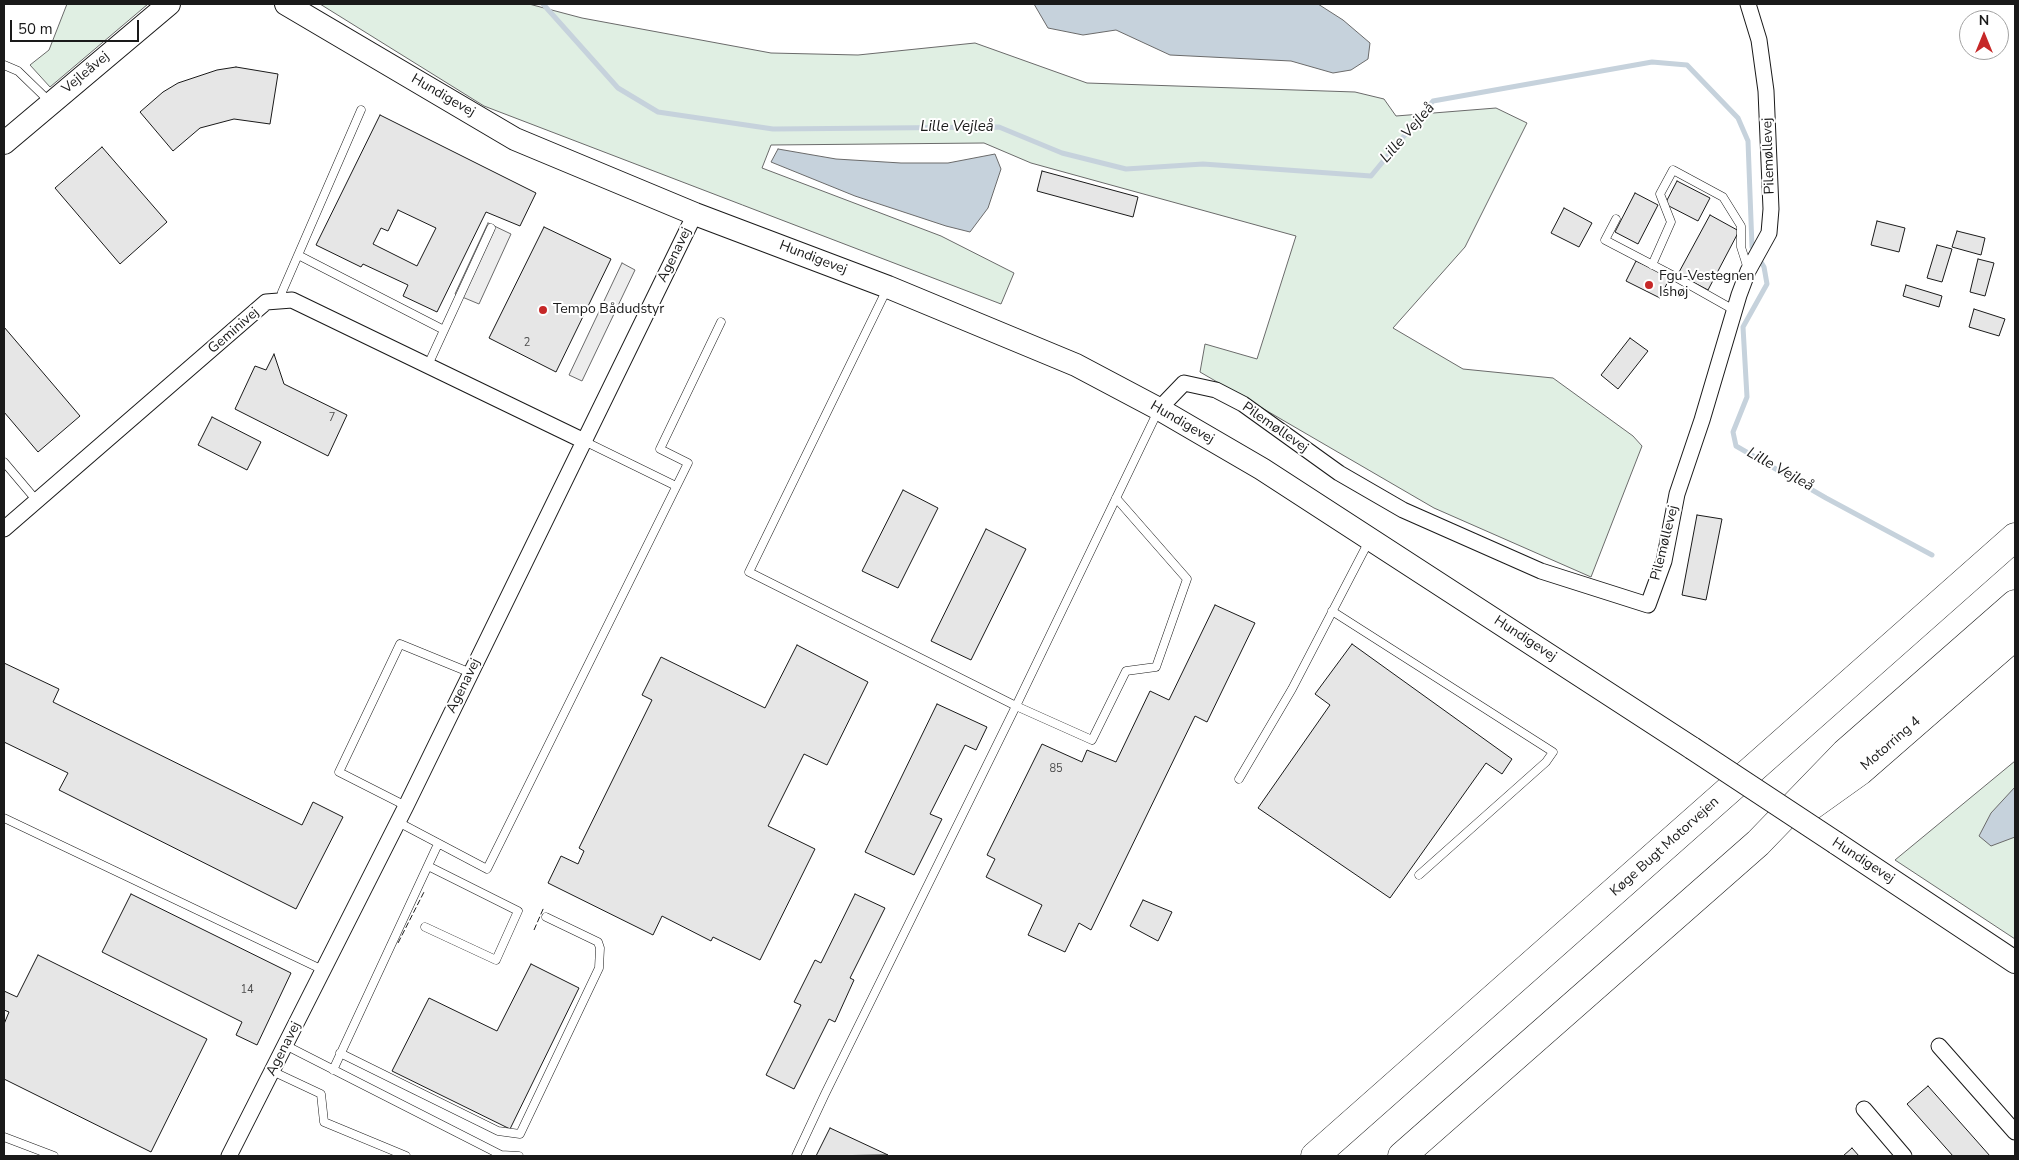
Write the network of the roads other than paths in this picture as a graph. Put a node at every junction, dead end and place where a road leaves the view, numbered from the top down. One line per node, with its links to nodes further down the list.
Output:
1 (169, 4): 5 (street, Vejleåvej)
2 (286, 4): 8 (street, Hundigevej)
3 (1748, 4): 13 (street, Pilemøllevej)
4 (4, 65): 5 (lane)
5 (51, 103): 7 (street, Vejleåvej)
6 (361, 110): 11 (lane)
7 (4, 143)
8 (694, 214): 14 (street, Hundigevej); 21 (street, Agenavej)
9 (1616, 219): 12 (lane)
10 (491, 228): 18 (lane)
11 (298, 255): 15 (lane); 18 (lane)
12 (1652, 265): 13 (lane); 16 (lane)
13 (1748, 271): 16 (street, Pilemøllevej)
14 (888, 287): 20 (street, Hundigevej); 33 (lane)
15 (280, 301): 19 (street); 25 (street, Geminivej)
16 (1734, 310): 20 (street, Pilemøllevej)
17 (721, 322): 23 (lane)
18 (444, 330): 19 (lane)
19 (428, 365): 21 (street)
20 (1159, 409): 24 (lane); 28 (street, Hundigevej)
21 (584, 441): 23 (lane); 32 (street, Agenavej)
22 (4, 462): 25 (lane)
23 (676, 486): 39 (lane)
24 (1116, 498): 33 (lane); 33 (lane)
25 (36, 501): 26 (street, Geminivej)
26 (4, 529)
27 (2015, 537): 59 (highway, Køge Bugt Motorvejen)
28 (1370, 539): 30 (lane); 44 (street, Hundigevej, bridge)
29 (2015, 604): 38 (highway)
30 (1332, 611): 34 (lane); 41 (lane)
31 (2015, 636): 38 (highway, Motorring 4)
32 (470, 673): 35 (street, Agenavej); 35 (lane)
33 (1016, 706): 58 (lane)
34 (1239, 779)
35 (406, 806): 37 (street, Agenavej)
36 (4, 818): 45 (lane)
37 (398, 822): 39 (lane); 45 (street, Agenavej)
38 (1758, 842): 60 (highway)
39 (438, 844): 40 (lane)
40 (428, 866): 43 (lane); 48 (lane)
41 (1419, 876)
42 (546, 917): 48 (lane)
43 (425, 927)
44 (2015, 962)
45 (323, 970): 46 (street, Agenavej)
46 (286, 1045): 49 (lane); 50 (street, Agenavej)
47 (1939, 1046): 52 (street)
48 (340, 1053): 49 (lane)
49 (332, 1070): 57 (lane)
50 (272, 1071): 55 (street, Agenavej); 56 (lane)
51 (1864, 1109): 61 (street)
52 (2015, 1132)
53 (4, 1137): 54 (lane)
54 (54, 1156)
55 (229, 1156)
56 (406, 1156)
57 (519, 1156)
58 (796, 1156)
59 (1315, 1156)
60 (1402, 1156)
61 (1904, 1156)

